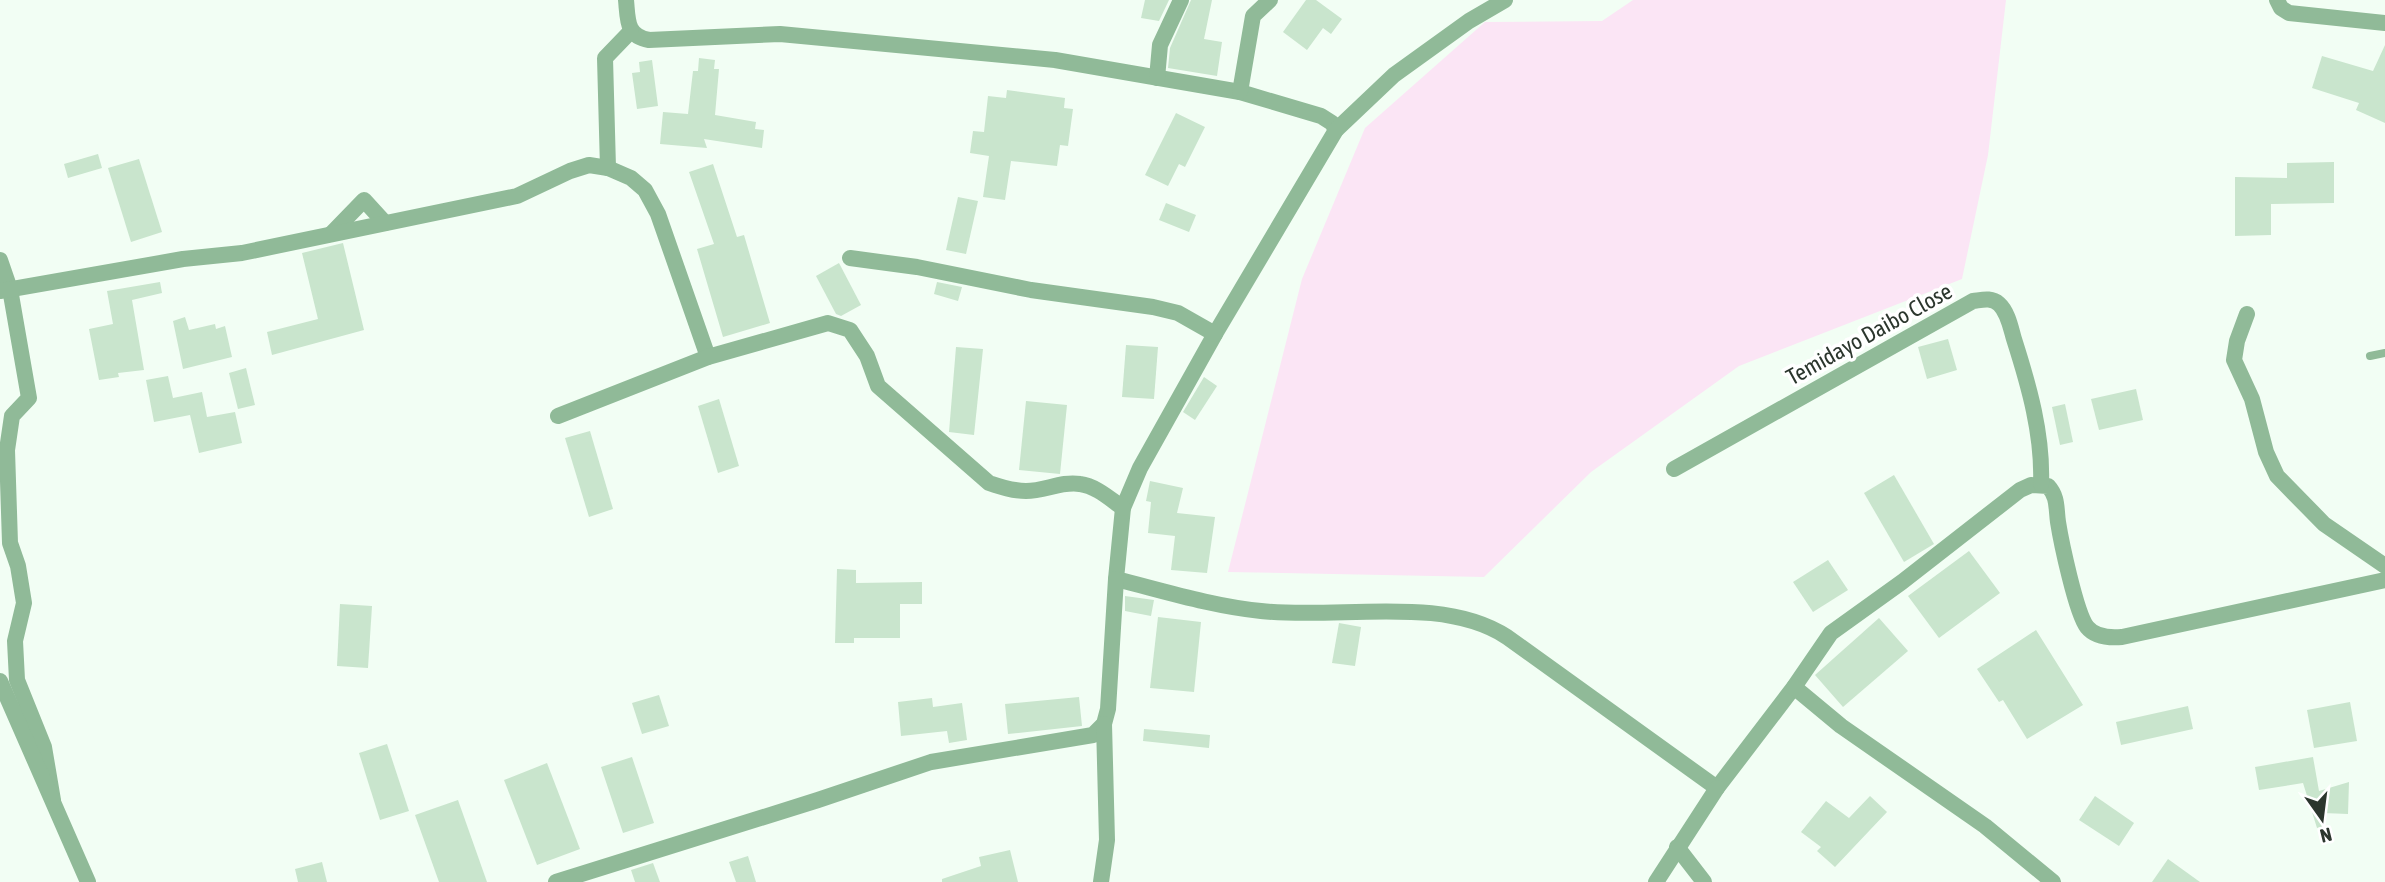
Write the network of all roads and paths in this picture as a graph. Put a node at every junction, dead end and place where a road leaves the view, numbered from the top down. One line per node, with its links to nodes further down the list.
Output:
1 (626, 0): 7 (street)
2 (1181, 0): 8 (street)
3 (1270, 0): 9 (street)
4 (1505, 0): 10 (street)
5 (2277, 0): 6 (street)
6 (2385, 23)
7 (631, 31): 8 (street); 11 (street)
8 (1157, 78): 9 (street)
9 (1240, 92): 10 (street)
10 (1336, 130): 18 (street)
11 (608, 168): 12 (street); 21 (street)
12 (385, 223): 13 (street); 13 (street)
13 (331, 234): 16 (street)
14 (850, 258): 18 (street)
15 (0, 260): 16 (street)
16 (5, 290): 33 (street)
17 (2247, 314): 26 (street)
18 (1216, 334): 25 (street)
19 (2385, 353): 20 (lane)
20 (2370, 356)
21 (708, 357): 22 (street); 25 (street)
22 (558, 416)
23 (1674, 469): 24 (street, Temidayo Daibo Close)
24 (2041, 484): 28 (street); 30 (street)
25 (1123, 508): 27 (street)
26 (2385, 566)
27 (1116, 579): 31 (street); 32 (street)
28 (2385, 580)
29 (0, 681): 33 (street)
30 (1794, 688): 32 (street); 40 (street)
31 (1104, 724): 36 (street); 37 (street)
32 (1717, 788): 34 (street)
33 (53, 800): 35 (street)
34 (1676, 847): 38 (street); 39 (street)
35 (88, 882)
36 (556, 882)
37 (1101, 882)
38 (1656, 882)
39 (1704, 882)
40 (2053, 882)

